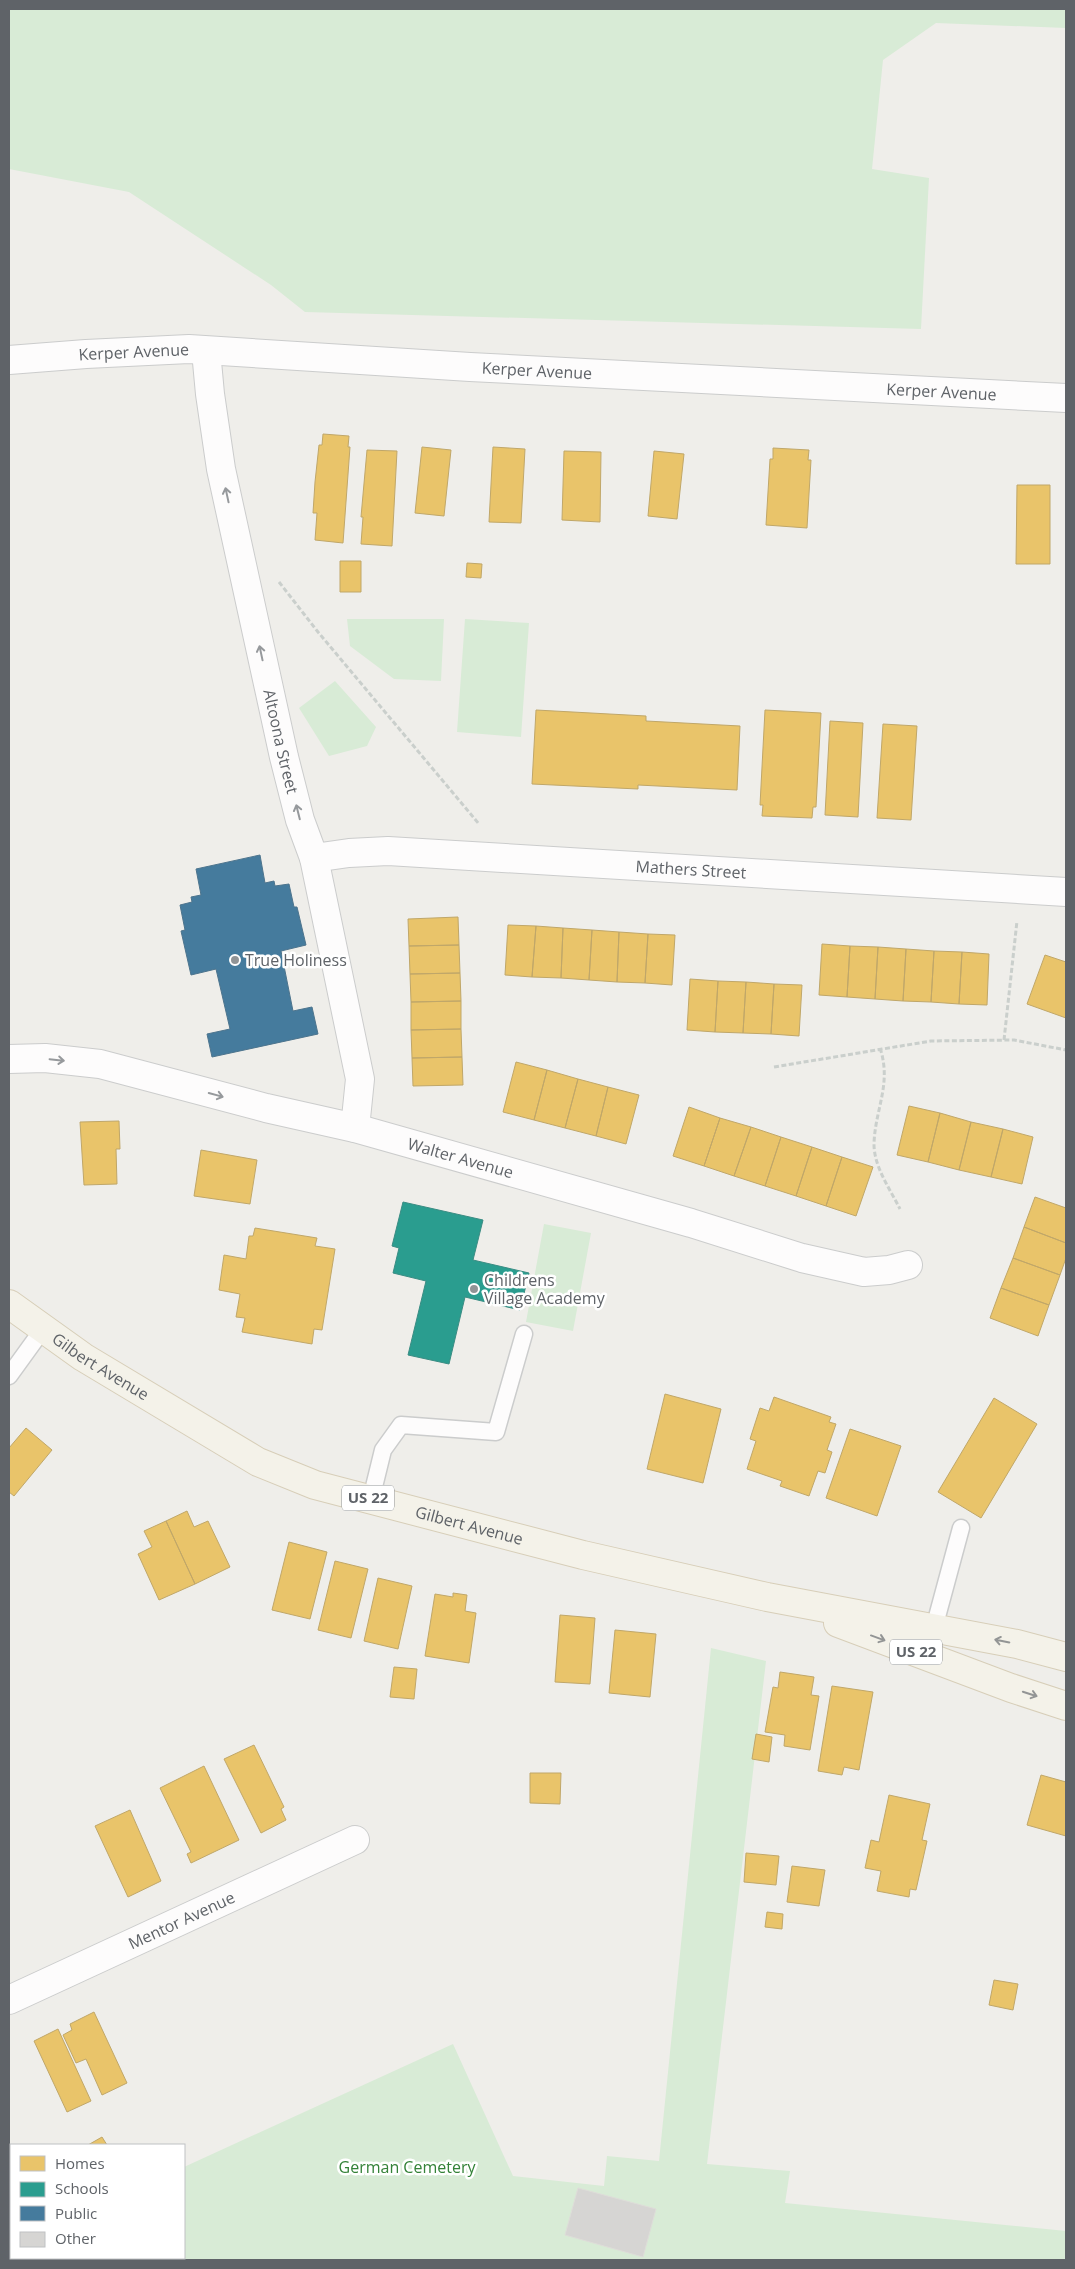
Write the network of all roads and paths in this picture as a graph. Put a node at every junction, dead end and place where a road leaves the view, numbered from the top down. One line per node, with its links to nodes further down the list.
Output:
1 (206, 351): 2 (street, Kerper Avenue); 3 (street, Kerper Avenue); 6 (street, Altoona Street, one-way to 1)
2 (9, 360)
3 (1066, 398)
4 (275, 578): 5 (path)
5 (482, 826)
6 (314, 858): 7 (street, Mathers Street); 14 (street, Altoona Street)
7 (1066, 892)
8 (1017, 921): 9 (path)
9 (1004, 1040): 10 (path); 11 (path)
10 (880, 1048): 13 (path); 15 (path)
11 (1066, 1050)
12 (9, 1059): 14 (street, Walter Avenue, one-way to 14)
13 (774, 1067)
14 (356, 1128): 16 (street, Walter Avenue)
15 (900, 1209)
16 (908, 1265)
17 (9, 1304): 18 (main road, Gilbert Avenue / US 22)
18 (43, 1329): 20 (lane); 21 (main road, Gilbert Avenue / US 22)
19 (524, 1334): 21 (lane)
20 (9, 1376)
21 (371, 1499): 23 (main road, Gilbert Avenue / US 22)
22 (961, 1528): 24 (lane)
23 (767, 1596): 24 (main road, Gilbert Avenue / US 22); 26 (main road, Gilbert Avenue / US 22, one-way to 26)
24 (934, 1628): 25 (main road, Gilbert Avenue / US 22, one-way to 24)
25 (1066, 1657)
26 (1066, 1706)
27 (355, 1840): 28 (street, Mentor Avenue)
28 (9, 2000)

